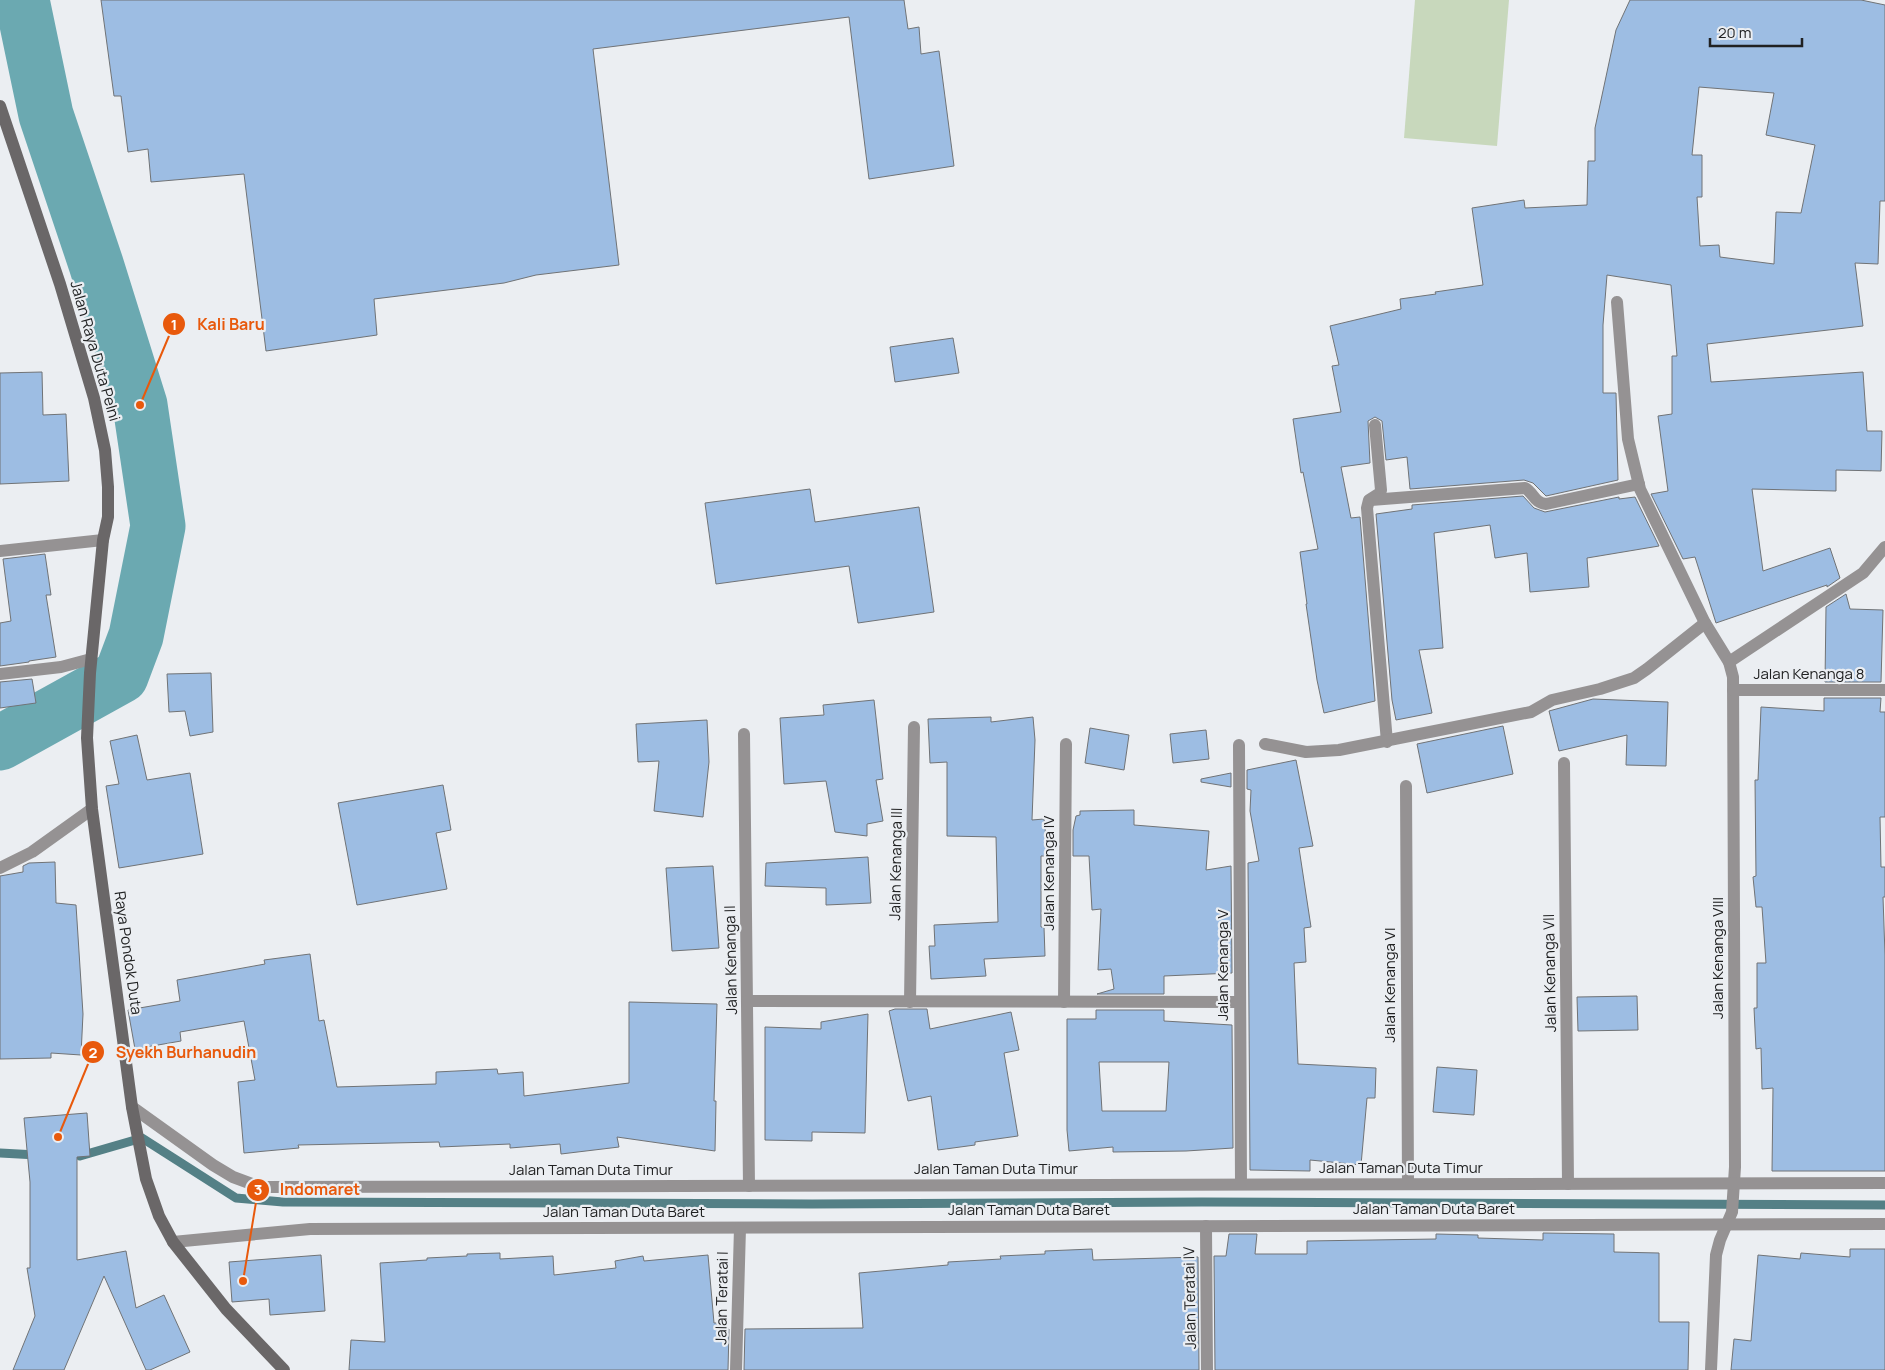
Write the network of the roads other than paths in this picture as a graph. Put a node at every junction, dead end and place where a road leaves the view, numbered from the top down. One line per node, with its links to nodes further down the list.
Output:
1 (0, 106): 6 (main road, Jalan Raya Duta Pelni)
2 (1617, 302): 4 (street)
3 (1375, 425): 5 (street)
4 (1639, 484): 5 (street); 9 (street)
5 (1369, 500): 18 (street)
6 (103, 540): 8 (street); 10 (main road, Jalan Raya Duta Pelni)
7 (1885, 547): 11 (street)
8 (0, 551)
9 (1705, 623): 11 (street); 18 (street)
10 (91, 659): 12 (main road, Jalan Raya Duta Pelni); 13 (street)
11 (1729, 662): 14 (street, Jalan Kenanga VIII)
12 (90, 673): 24 (main road, Raya Pondok Duta)
13 (0, 674)
14 (1733, 690): 15 (street, Jalan Kenanga 8); 36 (street, Jalan Kenanga VIII)
15 (1885, 690)
16 (914, 727): 27 (street, Jalan Kenanga III)
17 (744, 734): 26 (street, Jalan Kenanga II)
18 (1387, 742): 20 (street)
19 (1066, 744): 28 (street, Jalan Kenanga IV)
20 (1265, 744)
21 (1239, 745): 29 (street, Jalan Kenanga V)
22 (1564, 763): 34 (street, Jalan Kenanga VII)
23 (1406, 786): 33 (street, Jalan Kenanga VI)
24 (92, 808): 25 (street); 30 (main road, Raya Pondok Duta)
25 (0, 868)
26 (747, 1001): 27 (street); 35 (street, Jalan Kenanga II)
27 (910, 1002): 28 (street)
28 (1064, 1002): 29 (street)
29 (1240, 1002): 32 (street, Jalan Kenanga V)
30 (132, 1107): 35 (street, Jalan Taman Duta Timur); 41 (main road, Raya Pondok Duta)
31 (1885, 1183): 36 (street, Jalan Taman Duta Timur)
32 (1241, 1184): 33 (street, Jalan Taman Duta Timur); 35 (street, Jalan Taman Duta Timur)
33 (1408, 1184): 34 (street, Jalan Taman Duta Timur)
34 (1568, 1184): 36 (street, Jalan Taman Duta Timur)
35 (749, 1186)
36 (1733, 1186): 38 (street, Jalan Kenanga VIII)
37 (1885, 1224): 38 (street, Jalan Taman Duta Baret)
38 (1726, 1225): 39 (street, Jalan Taman Duta Baret); 45 (street, Jalan Kenanga VIII)
39 (1206, 1226): 40 (street, Jalan Taman Duta Baret); 44 (street, Jalan Teratai IV)
40 (740, 1228): 41 (street, Jalan Taman Duta Baret); 43 (street, Jalan Teratai I)
41 (173, 1242): 42 (main road, Raya Pondok Duta)
42 (284, 1370)
43 (736, 1370)
44 (1207, 1370)
45 (1711, 1370)

